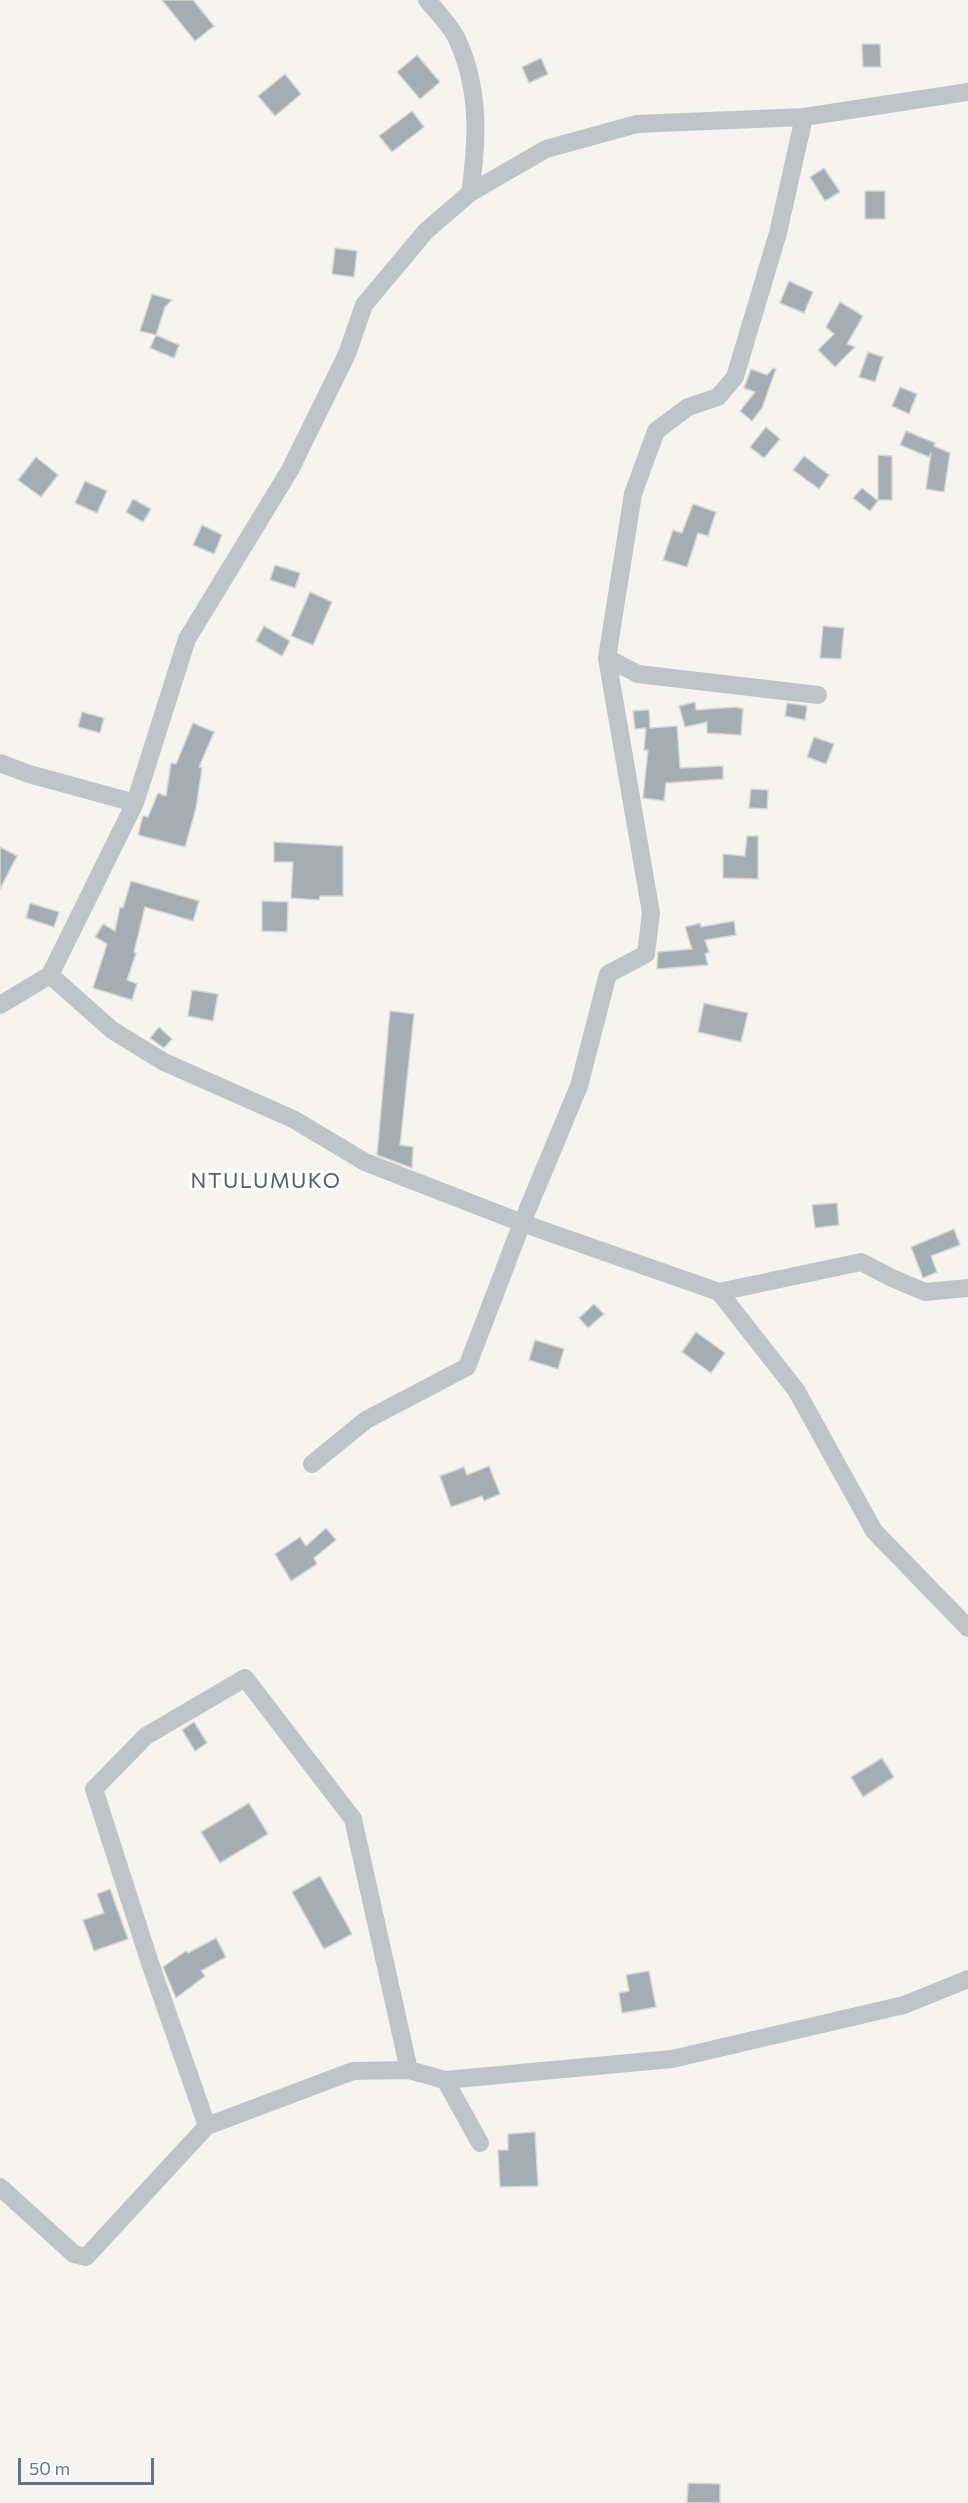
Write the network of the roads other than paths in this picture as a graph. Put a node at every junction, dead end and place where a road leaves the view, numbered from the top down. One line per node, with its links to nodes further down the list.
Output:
1 (428, 0): 4 (street)
2 (968, 92): 3 (street)
3 (804, 117): 4 (street); 5 (street)
4 (470, 193): 8 (street)
5 (607, 658): 6 (street); 11 (street)
6 (818, 695)
7 (0, 763): 8 (street)
8 (135, 803): 9 (street)
9 (50, 975): 10 (street); 11 (street)
10 (0, 1005)
11 (522, 1223): 13 (street); 14 (street)
12 (968, 1288): 13 (street)
13 (719, 1292): 15 (street)
14 (312, 1464)
15 (968, 1628)
16 (968, 1979): 18 (street)
17 (409, 2070): 18 (street); 19 (street); 19 (street)
18 (445, 2080): 20 (street)
19 (207, 2126): 21 (street)
20 (480, 2143)
21 (0, 2187)

